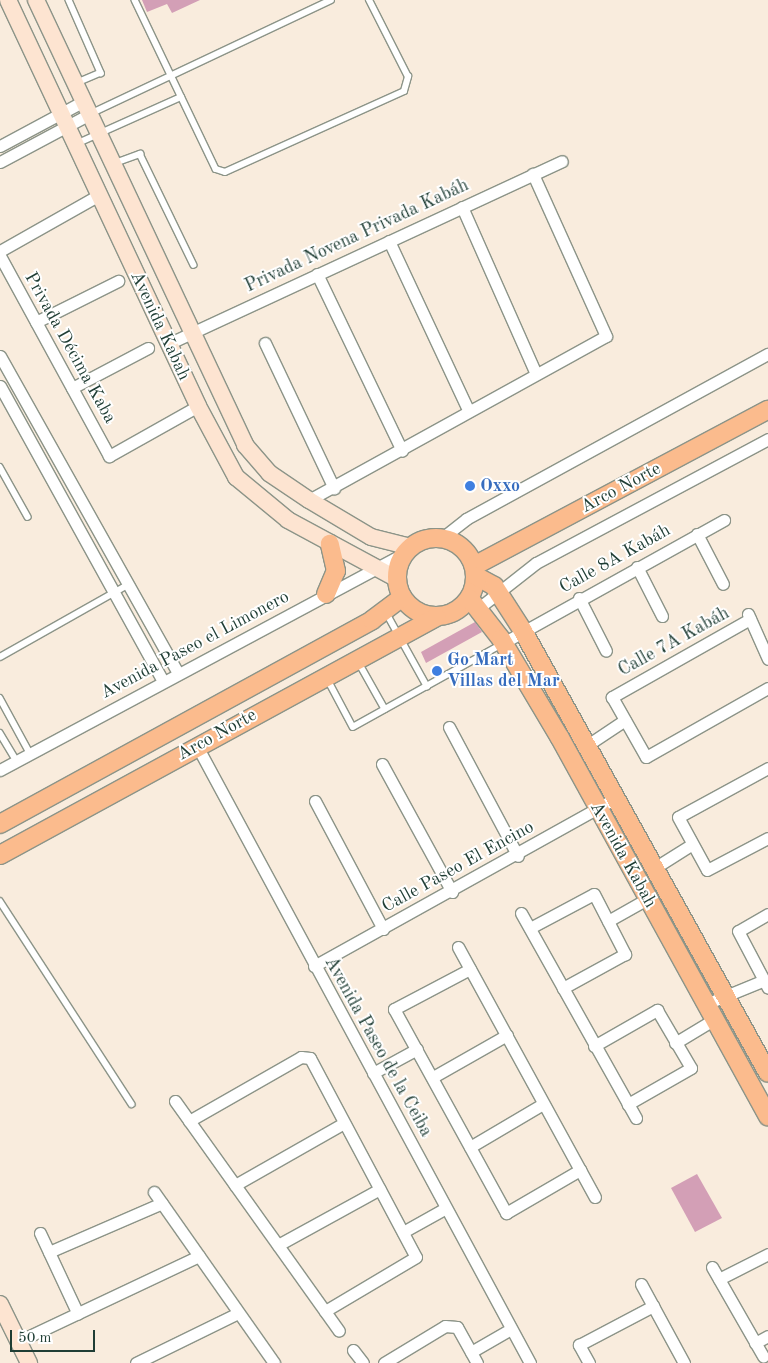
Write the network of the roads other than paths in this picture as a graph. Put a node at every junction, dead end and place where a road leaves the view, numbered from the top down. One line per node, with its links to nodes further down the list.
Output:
1 (8, 0): 11 (main road, Avenida Kabah)
2 (36, 0): 8 (main road, Avenida Kabah)
3 (69, 0): 8 (lane)
4 (134, 0): 7 (lane)
5 (331, 0): 7 (lane)
6 (369, 0): 9 (lane)
7 (172, 78): 9 (lane); 10 (lane)
8 (76, 84): 10 (main road, Avenida Kabah)
9 (181, 97): 12 (lane)
10 (87, 108): 11 (street); 12 (main road, Avenida Kabah)
11 (64, 120): 13 (main road, Avenida Kabah); 14 (street); 16 (street)
12 (99, 134): 13 (lane); 17 (main road, Avenida Kabah)
13 (76, 144): 19 (main road, Avenida Kabah)
14 (0, 146)
15 (562, 161): 18 (street, Privada Novena Privada Kabáh)
16 (0, 162)
17 (113, 163): 24 (lane); 28 (main road, Avenida Kabah)
18 (533, 174): 20 (street, Privada Novena Privada Kabáh); 34 (street)
19 (99, 195): 22 (street); 30 (main road, Avenida Kabah)
20 (462, 207): 21 (street, Privada Novena Privada Kabáh); 34 (street)
21 (389, 241): 25 (street, Privada Novena Privada Kabáh); 38 (street)
22 (0, 251)
23 (0, 256): 27 (street, Privada Décima Kaba)
24 (194, 265)
25 (317, 274): 28 (street, Privada Novena Privada Kabáh); 43 (street)
26 (118, 281): 27 (street)
27 (36, 322): 36 (street, Privada Décima Kaba)
28 (191, 332): 30 (street, Privada Novena Privada Kabáh); 46 (main road, Avenida Kabah)
29 (265, 343): 45 (street)
30 (168, 344): 37 (main road, Avenida Kabah)
31 (148, 348): 36 (street)
32 (768, 354): 50 (street)
33 (0, 356): 41 (street)
34 (534, 372): 38 (street)
35 (0, 386): 42 (street)
36 (72, 388): 37 (street, Privada Décima Kaba)
37 (198, 406): 51 (main road, Avenida Kabah)
38 (468, 410): 43 (street)
39 (768, 410): 55 (main road, Arco Norte)
40 (768, 439): 59 (street)
41 (49, 444): 42 (street); 58 (street)
42 (37, 450): 60 (street)
43 (402, 451): 45 (street)
44 (0, 467): 47 (lane)
45 (334, 488): 46 (street)
46 (309, 500): 52 (main road, Avenida Kabah)
47 (28, 516)
48 (724, 520): 49 (street, Calle 8A Kabáh)
49 (697, 534): 53 (street, Calle 8A Kabáh); 57 (street)
50 (442, 538): 52 (main road); 55 (main road)
51 (330, 544): 54 (main road, Avenida Kabah); 61 (main road)
52 (409, 549): 54 (street, Avenida Paseo el Limonero); 56 (main road)
53 (637, 567): 63 (street, Calle 8A Kabáh); 66 (street)
54 (376, 568): 56 (main road, Avenida Kabah); 61 (street, Avenida Paseo el Limonero)
55 (475, 571): 59 (main road, Avenida Kabah); 64 (main road)
56 (397, 579): 62 (main road)
57 (723, 584)
58 (128, 586): 60 (lane); 75 (street)
59 (498, 592): 64 (street); 68 (main road, Avenida Kabah)
60 (114, 594): 72 (lane); 77 (street)
61 (326, 594): 75 (street, Avenida Paseo el Limonero)
62 (402, 598): 65 (main road, Arco Norte); 67 (main road)
63 (579, 598): 68 (street, Calle 8A Kabáh); 71 (street)
64 (475, 603): 67 (main road); 70 (main road, Avenida Kabah)
65 (386, 612): 69 (lane); 95 (main road, Arco Norte)
66 (662, 616)
67 (436, 617): 69 (main road, Arco Norte)
68 (523, 631): 70 (street, Calle 8A Kabáh); 85 (main road, Avenida Kabah)
69 (400, 636): 73 (main road, Arco Norte); 78 (lane)
70 (504, 643): 78 (lane); 94 (main road, Avenida Kabah)
71 (606, 651)
72 (0, 657)
73 (357, 659): 76 (main road, Arco Norte); 81 (lane)
74 (768, 659): 82 (street, Calle 7A Kabáh)
75 (178, 673): 77 (street, Avenida Paseo el Limonero)
76 (326, 676): 81 (lane); 86 (main road, Arco Norte)
77 (163, 681): 87 (street, Avenida Paseo el Limonero)
78 (427, 686): 81 (lane)
79 (768, 688): 82 (street, Calle 7A Kabáh)
80 (0, 698): 87 (lane)
81 (385, 709)
82 (625, 720): 85 (street)
83 (449, 727): 99 (street)
84 (0, 732): 88 (lane)
85 (589, 744): 92 (main road, Avenida Kabah)
86 (197, 746): 98 (main road, Arco Norte); 110 (street, Avenida Paseo de la Ceiba)
87 (30, 753): 88 (street, Avenida Paseo el Limonero)
88 (16, 761): 91 (street, Avenida Paseo el Limonero)
89 (382, 764): 101 (street)
90 (768, 768): 97 (street)
91 (0, 770)
92 (618, 797): 94 (street, Calle Paseo El Encino); 100 (main road, Avenida Kabah)
93 (315, 801): 108 (street)
94 (596, 808): 99 (street, Calle Paseo El Encino); 102 (main road, Avenida Kabah)
95 (0, 824)
96 (768, 838): 97 (street)
97 (691, 845): 100 (street)
98 (0, 855)
99 (518, 856): 101 (street, Calle Paseo El Encino)
100 (656, 867): 114 (main road, Avenida Kabah)
101 (452, 892): 108 (street, Calle Paseo El Encino)
102 (647, 899): 106 (street); 115 (main road, Avenida Kabah)
103 (0, 901): 124 (lane)
104 (522, 912): 107 (street)
105 (768, 914): 112 (street)
106 (608, 921): 107 (street); 113 (street)
107 (530, 928): 113 (street)
108 (383, 929): 110 (street, Calle Paseo El Encino)
109 (458, 947): 111 (street)
110 (314, 966): 121 (street, Avenida Paseo de la Ceiba)
111 (470, 969): 116 (street); 119 (street)
112 (765, 984): 114 (street)
113 (563, 988): 118 (street)
114 (725, 995): 115 (street); 120 (main road, Avenida Kabah)
115 (710, 1012): 117 (street); 127 (main road, Avenida Kabah)
116 (507, 1035): 122 (street); 125 (street)
117 (675, 1042): 118 (street); 126 (street)
118 (594, 1046): 126 (street)
119 (416, 1050): 121 (street); 122 (street)
120 (768, 1072)
121 (373, 1073): 138 (street, Avenida Paseo de la Ceiba)
122 (433, 1077): 131 (street)
123 (175, 1101): 129 (street)
124 (132, 1104)
125 (543, 1104): 131 (street); 132 (street)
126 (628, 1104): 128 (street)
127 (768, 1117)
128 (636, 1118)
129 (189, 1121): 130 (street); 133 (street)
130 (344, 1123): 133 (street); 134 (street)
131 (470, 1147): 132 (street)
132 (580, 1170): 136 (street)
133 (235, 1185): 141 (street)
134 (380, 1189): 139 (street); 141 (street)
135 (154, 1192): 137 (street)
136 (595, 1197)
137 (162, 1203): 142 (street); 144 (street)
138 (446, 1208): 139 (street); 153 (street, Avenida Paseo de la Ceiba)
139 (403, 1232): 150 (street)
140 (40, 1233): 142 (street)
141 (278, 1245): 150 (street)
142 (48, 1252): 152 (street)
143 (768, 1254): 146 (street)
144 (199, 1256): 151 (street); 152 (street)
145 (712, 1267): 146 (street)
146 (719, 1279): 157 (street)
147 (641, 1284): 149 (street)
148 (0, 1304): 156 (main road)
149 (653, 1306): 168 (street); 169 (street)
150 (325, 1311): 154 (street)
151 (238, 1313): 162 (street); 163 (street)
152 (78, 1314): 156 (street)
153 (510, 1329): 159 (street); 167 (street, Avenida Paseo de la Ceiba)
154 (339, 1331)
155 (768, 1336): 157 (street)
156 (19, 1341): 161 (main road)
157 (755, 1343): 160 (street)
158 (353, 1350): 164 (street)
159 (471, 1352): 165 (street); 166 (street)
160 (763, 1356)
161 (29, 1363)
162 (136, 1363)
163 (274, 1363)
164 (362, 1363)
165 (384, 1363)
166 (477, 1363)
167 (530, 1363)
168 (589, 1363)
169 (684, 1363)

